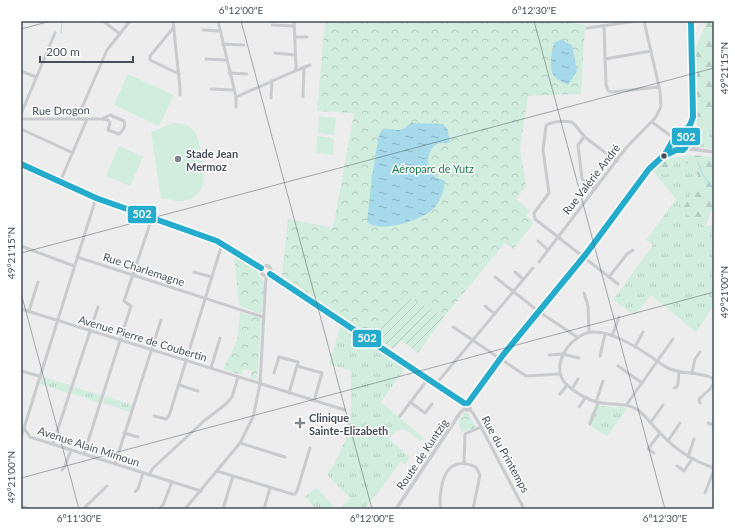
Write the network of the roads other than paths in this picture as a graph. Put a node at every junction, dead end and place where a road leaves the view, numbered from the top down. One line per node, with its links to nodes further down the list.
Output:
1 (103, 21): 17 (street)
2 (130, 21): 17 (street)
3 (173, 21): 12 (street)
4 (218, 21): 15 (street)
5 (294, 21): 10 (street)
6 (637, 21): 11 (street)
7 (644, 21): 22 (street, Rue Valérie André)
8 (691, 21): 51 (street)
9 (272, 24): 10 (street)
10 (294, 26): 18 (street)
11 (604, 26): 13 (street); 26 (street)
12 (174, 27): 33 (street); 33 (street)
13 (588, 28)
14 (203, 30): 15 (street)
15 (220, 31): 20 (street)
16 (55, 33): 35 (street)
17 (120, 34): 48 (street)
18 (295, 37): 19 (street); 24 (street)
19 (307, 37)
20 (223, 44): 21 (street); 27 (street)
21 (244, 45)
22 (651, 51): 26 (street); 37 (street, Rue Valérie André)
23 (276, 53): 24 (street)
24 (295, 55): 31 (street)
25 (206, 59): 27 (street)
26 (605, 59): 37 (street)
27 (226, 60): 32 (street)
28 (310, 65): 29 (street)
29 (304, 67): 31 (street); 42 (street)
30 (21, 71): 35 (street)
31 (295, 71): 36 (street)
32 (229, 73): 34 (street); 39 (street)
33 (179, 74): 40 (street)
34 (247, 74)
35 (36, 77): 45 (street)
36 (272, 81): 41 (street); 43 (street)
37 (659, 86): 50 (street, Rue Valérie André)
38 (211, 89): 39 (street)
39 (234, 90): 41 (street)
40 (180, 95)
41 (236, 97): 44 (street)
42 (303, 97)
43 (271, 98)
44 (236, 108)
45 (21, 114)
46 (102, 118): 46 (street, Rue Drogon); 49 (street, Rue Drogon)
47 (21, 119): 48 (street, Rue Drogon)
48 (77, 119): 49 (street, Rue Drogon)
49 (87, 119): 60 (street)
50 (652, 122): 54 (street); 62 (street, Rue Valérie André)
51 (689, 126): 54 (street); 55 (street)
52 (21, 129): 60 (street)
53 (584, 137): 62 (street); 65 (street); 68 (street)
54 (675, 140): 55 (street); 57 (street); 61 (street)
55 (686, 141): 56 (street); 58 (street)
56 (685, 149): 57 (street); 58 (street)
57 (676, 150): 61 (street)
58 (700, 150): 59 (street)
59 (714, 152)
60 (73, 153): 64 (street)
61 (662, 157): 75 (street)
62 (617, 161): 65 (street, Rue Valérie André)
63 (21, 164): 64 (street)
64 (60, 182): 66 (street)
65 (595, 189): 68 (street, Rue Valérie André)
66 (96, 198): 67 (street); 74 (street, Avenue Alain Mimoun)
67 (152, 218): 70 (street); 82 (street)
68 (558, 237): 72 (street, Rue Valérie André); 75 (street)
69 (538, 242): 72 (street)
70 (222, 244): 78 (street); 84 (street)
71 (21, 246): 77 (street)
72 (548, 250): 76 (street, Rue Valérie André)
73 (633, 250): 86 (street)
74 (77, 257): 77 (street, Avenue Alain Mimoun); 82 (street, Rue Charlemagne)
75 (584, 257): 86 (street); 97 (street)
76 (539, 262)
77 (74, 266): 101 (street, Avenue Alain Mimoun)
78 (262, 268): 83 (street); 83 (street)
79 (533, 268): 87 (street)
80 (194, 272): 84 (street)
81 (515, 272): 87 (street)
82 (133, 275): 92 (street, Rue Charlemagne); 112 (street)
83 (268, 275): 99 (street); 135 (street)
84 (212, 277): 92 (street)
85 (495, 277): 90 (street)
86 (609, 277): 89 (street)
87 (524, 279): 90 (street)
88 (38, 282): 96 (street)
89 (618, 284)
90 (513, 291): 97 (street); 98 (street)
91 (584, 293): 105 (street)
92 (205, 298): 99 (street, Rue Charlemagne); 122 (street)
93 (98, 306): 104 (street)
94 (485, 306): 98 (street)
95 (21, 309): 96 (street, Avenue Pierre de Coubertin)
96 (29, 311): 101 (street, Avenue Pierre de Coubertin)
97 (538, 311): 109 (street); 121 (street)
98 (495, 314): 113 (street)
99 (264, 317): 140 (street)
100 (619, 317): 108 (street)
101 (58, 320): 104 (street, Avenue Pierre de Coubertin); 132 (street, Avenue Alain Mimoun)
102 (160, 320): 115 (street)
103 (453, 327): 113 (street)
104 (90, 331): 112 (street, Avenue Pierre de Coubertin); 179 (street)
105 (589, 332): 107 (street); 109 (street)
106 (643, 332): 114 (street)
107 (605, 334): 108 (street); 119 (street)
108 (612, 336): 114 (street)
109 (577, 337): 117 (street)
110 (220, 338): 126 (street)
111 (673, 339): 123 (street)
112 (120, 340): 115 (street, Avenue Pierre de Coubertin); 183 (street)
113 (473, 340): 121 (street); 141 (street)
114 (635, 347): 123 (street)
115 (151, 350): 122 (street, Avenue Pierre de Coubertin); 172 (street)
116 (700, 352): 130 (street)
117 (564, 354): 118 (street); 120 (street); 131 (street)
118 (549, 355)
119 (600, 356)
120 (579, 358)
121 (500, 359): 131 (street); 153 (street)
122 (186, 361): 126 (street, Avenue Pierre de Coubertin); 142 (street)
123 (657, 361): 128 (street); 138 (street)
124 (297, 366): 129 (street); 147 (street); 150 (street)
125 (618, 366): 138 (street)
126 (211, 368): 133 (street, Avenue Pierre de Coubertin)
127 (21, 370): 132 (street)
128 (679, 371): 130 (street); 145 (street)
129 (274, 372)
130 (692, 373): 134 (street)
131 (560, 374): 143 (street)
132 (39, 376): 164 (street, Avenue Alain Mimoun)
133 (238, 377): 140 (street, Avenue Pierre de Coubertin); 194 (street)
134 (713, 377)
135 (428, 379): 141 (street); 151 (street)
136 (578, 379): 144 (street)
137 (603, 380): 152 (street)
138 (642, 383): 156 (street)
139 (714, 383): 154 (street)
140 (260, 384): 147 (street, Avenue Pierre de Coubertin); 178 (street)
141 (436, 384): 153 (street)
142 (179, 385): 146 (street); 161 (street)
143 (567, 385): 144 (street); 148 (street)
144 (572, 388): 149 (street)
145 (674, 388)
146 (198, 391)
147 (289, 393): 150 (street, Avenue Pierre de Coubertin)
148 (560, 394)
149 (586, 397): 152 (street); 158 (street)
150 (314, 401): 160 (street, Avenue Pierre de Coubertin)
151 (410, 402): 155 (street); 162 (street)
152 (597, 402): 156 (street); 168 (street)
153 (466, 403): 159 (street); 159 (street)
154 (700, 403)
155 (432, 404)
156 (628, 404): 165 (street)
157 (663, 405): 165 (street)
158 (579, 407)
159 (467, 409): 170 (street, Rue du Printemps); 211 (street, Route de Kuntzig)
160 (345, 410)
161 (154, 416)
162 (400, 416)
163 (21, 418): 164 (street)
164 (26, 420): 171 (street, Avenue Alain Mimoun)
165 (650, 422): 173 (street)
166 (680, 423): 177 (street)
167 (708, 423): 169 (street)
168 (590, 424)
169 (714, 425)
170 (481, 427): 188 (street); 214 (street, Rue du Printemps)
171 (24, 428): 174 (street); 179 (street, Avenue Alain Mimoun)
172 (124, 433): 175 (street); 187 (street)
173 (660, 433): 177 (street); 182 (street)
174 (21, 437)
175 (138, 437)
176 (694, 440): 185 (street)
177 (668, 441): 185 (street)
178 (240, 443): 184 (street); 192 (street)
179 (53, 444): 181 (street, Avenue Alain Mimoun)
180 (310, 448): 200 (street)
181 (71, 450): 183 (street, Avenue Alain Mimoun); 191 (street)
182 (654, 453)
183 (84, 454): 187 (street, Avenue Alain Mimoun)
184 (285, 457)
185 (688, 457): 186 (street)
186 (692, 459): 189 (street); 190 (street)
187 (115, 464): 193 (street, Avenue Alain Mimoun)
188 (464, 464): 212 (street); 213 (street)
189 (677, 466)
190 (714, 469): 197 (street)
191 (62, 470)
192 (217, 472): 195 (street); 201 (street)
193 (143, 473): 194 (street, Avenue Alain Mimoun); 202 (street)
194 (149, 475): 196 (street, Avenue Alain Mimoun)
195 (233, 476): 200 (street); 209 (street)
196 (172, 482): 201 (street, Avenue Alain Mimoun); 205 (street)
197 (709, 484): 199 (street); 203 (street)
198 (107, 486): 207 (street)
199 (714, 486)
200 (270, 488): 210 (street)
201 (200, 491): 208 (street)
202 (135, 492)
203 (705, 493)
204 (21, 507): 206 (main road)
205 (160, 508)
206 (27, 509)
207 (83, 509)
208 (185, 509)
209 (223, 509)
210 (264, 509)
211 (396, 509)
212 (441, 509)
213 (474, 509)
214 (524, 509)

